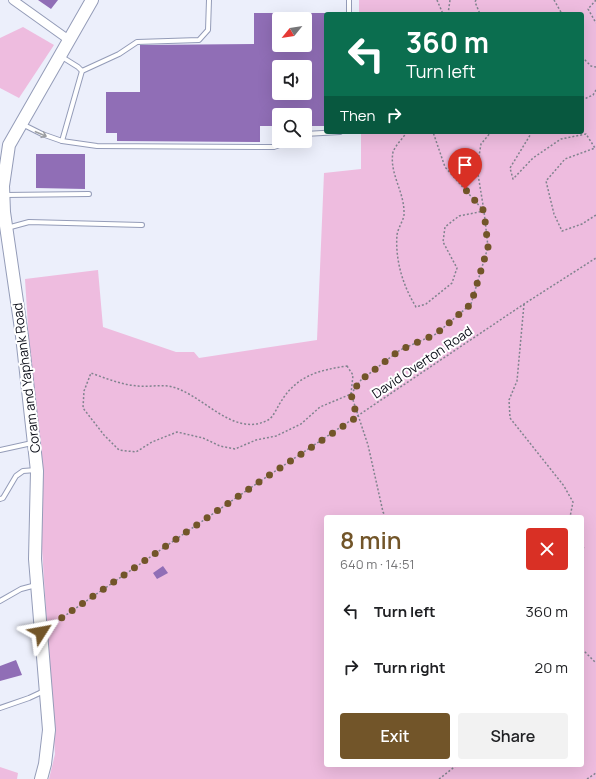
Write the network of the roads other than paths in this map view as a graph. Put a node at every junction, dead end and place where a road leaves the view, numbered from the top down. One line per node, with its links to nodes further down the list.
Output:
1 (13, 0): 6 (street)
2 (92, 0): 6 (main road, Coram and Yaphank Road)
3 (209, 0): 8 (lane)
4 (349, 0): 5 (lane)
5 (349, 12)
6 (69, 40): 7 (main road, Coram and Yaphank Road)
7 (60, 55): 8 (lane); 9 (main road, Coram and Yaphank Road)
8 (82, 71): 12 (lane)
9 (21, 124): 12 (lane, one-way to 12); 15 (main road, Coram and Yaphank Road)
10 (324, 133): 11 (lane)
11 (312, 134)
12 (62, 141): 13 (lane)
13 (272, 147)
14 (88, 194): 15 (lane)
15 (3, 195): 17 (main road, Coram and Yaphank Road)
16 (142, 225): 17 (lane)
17 (6, 228): 18 (main road, Coram and Yaphank Road)
18 (34, 442): 19 (lane); 20 (main road, Coram and Yaphank Road)
19 (0, 450)
20 (36, 470): 21 (lane); 22 (main road, Coram and Yaphank Road)
21 (0, 499)
22 (38, 585): 23 (lane); 24 (main road, Coram and Yaphank Road)
23 (0, 601)
24 (46, 690): 25 (lane); 26 (main road, Coram and Yaphank Road)
25 (0, 708)
26 (41, 779)

